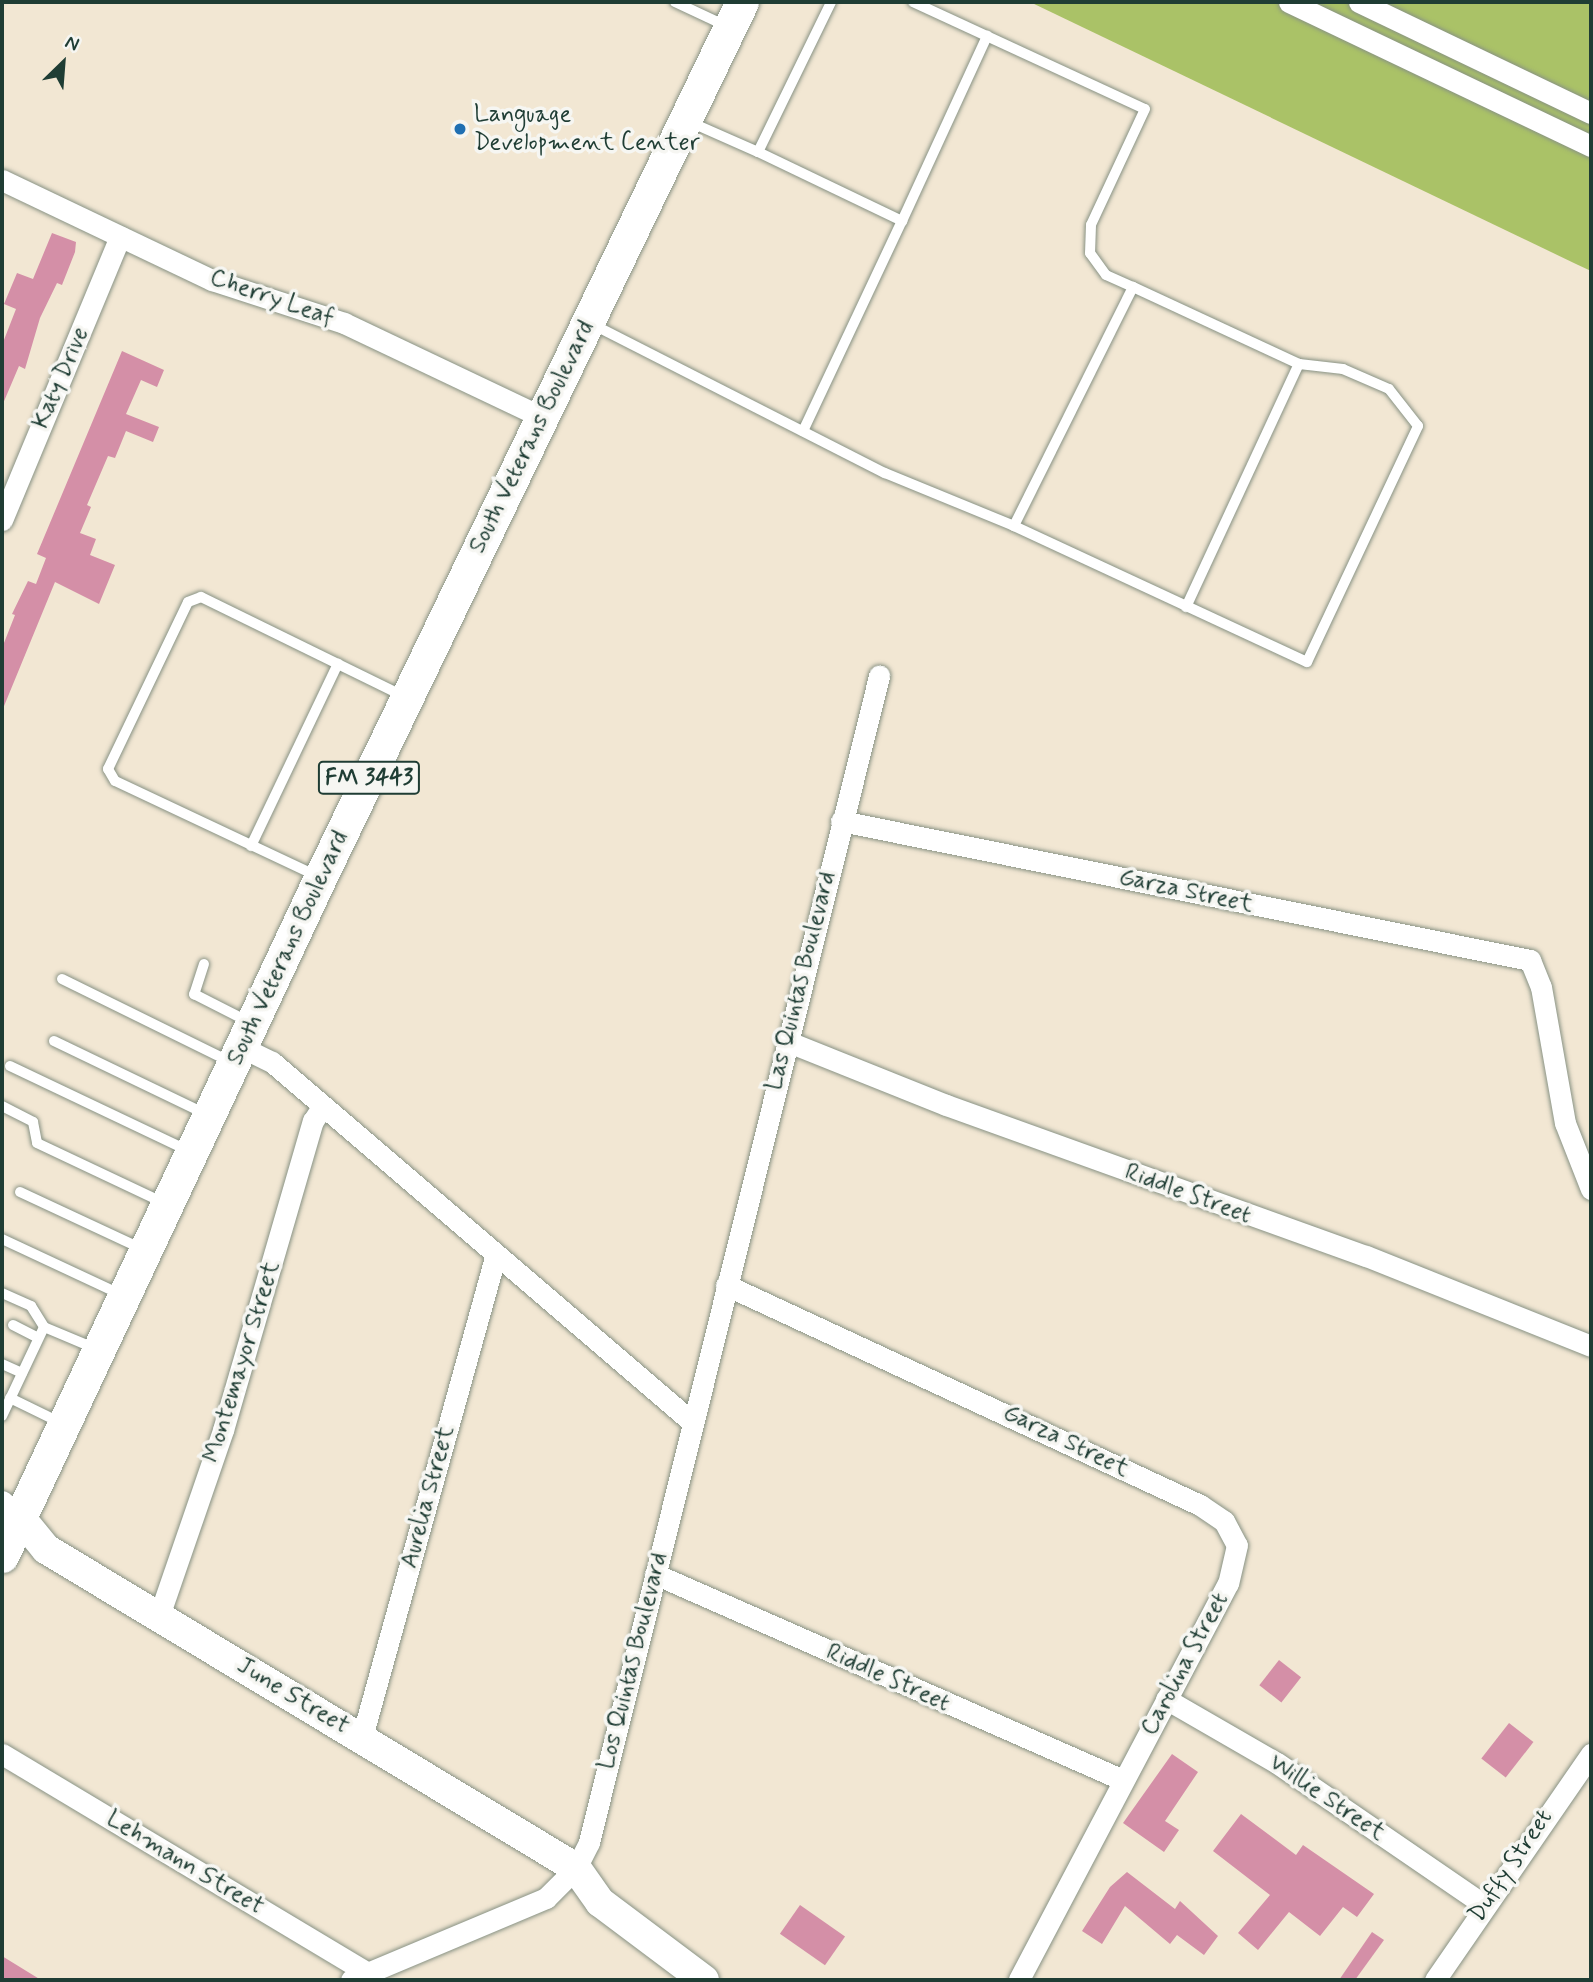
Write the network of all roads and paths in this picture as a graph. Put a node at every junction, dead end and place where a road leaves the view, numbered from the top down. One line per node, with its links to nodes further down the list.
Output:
1 (675, 2): 6 (lane)
2 (831, 2): 13 (lane)
3 (913, 2): 7 (lane)
4 (1289, 2): 9 (street)
5 (1359, 2): 8 (street)
6 (736, 15): 11 (main road, South Veterans Boulevard / FM 3443)
7 (987, 36): 15 (lane); 17 (lane)
8 (1467, 54): 9 (street); 10 (street)
9 (1455, 81): 12 (street)
10 (1591, 113)
11 (685, 120): 13 (lane); 18 (main road, South Veterans Boulevard / FM 3443)
12 (1591, 146)
13 (758, 152): 15 (lane)
14 (2, 180): 16 (street, Cherry Leaf)
15 (902, 221): 21 (lane)
16 (120, 237): 20 (street, Cherry Leaf); 22 (street, Katy Drive)
17 (1133, 287): 19 (lane); 23 (lane)
18 (588, 321): 20 (main road, South Veterans Boulevard / FM 3443); 21 (lane)
19 (1299, 364): 24 (lane); 24 (lane)
20 (542, 417): 27 (main road, South Veterans Boulevard / FM 3443)
21 (803, 430): 23 (lane)
22 (2, 520)
23 (1014, 526): 24 (lane)
24 (1186, 607)
25 (338, 664): 27 (lane); 29 (lane); 29 (lane)
26 (879, 676): 28 (street, Las Quintas Boulevard)
27 (407, 698): 30 (main road, South Veterans Boulevard / FM 3443)
28 (841, 821): 34 (street, Las Quintas Boulevard); 41 (street, Garza Street)
29 (251, 846): 30 (lane)
30 (320, 878): 35 (main road, South Veterans Boulevard / FM 3443)
31 (204, 964): 35 (lane)
32 (61, 979): 35 (lane)
33 (54, 1041): 39 (lane)
34 (786, 1041): 47 (street, Las Quintas Boulevard); 53 (street, Riddle Street)
35 (242, 1045): 38 (street); 39 (main road, South Veterans Boulevard / FM 3443)
36 (10, 1066): 40 (lane)
37 (2, 1107): 43 (lane)
38 (322, 1107): 46 (street); 65 (street, Montemayor Street)
39 (208, 1116): 40 (main road, South Veterans Boulevard / FM 3443)
40 (191, 1152): 43 (main road, South Veterans Boulevard / FM 3443)
41 (1591, 1189)
42 (19, 1192): 45 (lane)
43 (166, 1204): 45 (main road, South Veterans Boulevard / FM 3443)
44 (2, 1239): 49 (lane)
45 (144, 1250): 49 (main road, South Veterans Boulevard / FM 3443)
46 (495, 1258): 59 (street); 67 (street, Aurelia Street)
47 (726, 1285): 59 (street, Los Quintas Boulevard); 62 (street, Garza Street)
48 (2, 1293): 51 (lane)
49 (122, 1295): 54 (main road, South Veterans Boulevard / FM 3443)
50 (13, 1325): 52 (lane)
51 (44, 1327): 52 (lane); 54 (lane)
52 (38, 1338): 56 (lane)
53 (1591, 1346)
54 (96, 1350): 60 (main road, South Veterans Boulevard / FM 3443)
55 (2, 1364): 56 (lane)
56 (22, 1373): 57 (lane)
57 (10, 1398): 58 (lane); 60 (lane)
58 (2, 1414)
59 (692, 1422): 64 (street, Los Quintas Boulevard)
60 (62, 1423): 61 (main road, South Veterans Boulevard / FM 3443)
61 (10, 1508): 63 (main road, South Veterans Boulevard / FM 3443); 65 (street, June Street)
62 (1237, 1545): 66 (street, Carolina Street)
63 (2, 1556)
64 (655, 1574): 70 (street, Riddle Street); 71 (street, Los Quintas Boulevard)
65 (159, 1616): 67 (street, June Street)
66 (1166, 1699): 70 (street, Carolina Street); 72 (street, Willie Street)
67 (362, 1737): 71 (street, June Street)
68 (2, 1754): 73 (street, Lehmann Street)
69 (1591, 1754): 72 (street, Duffy Street)
70 (1123, 1780): 74 (street, Carolina Street)
71 (576, 1868): 73 (street); 75 (street)
72 (1484, 1905): 76 (street, Duffy Street)
73 (360, 1976)
74 (1026, 1978)
75 (704, 1980)
76 (1435, 1980)

